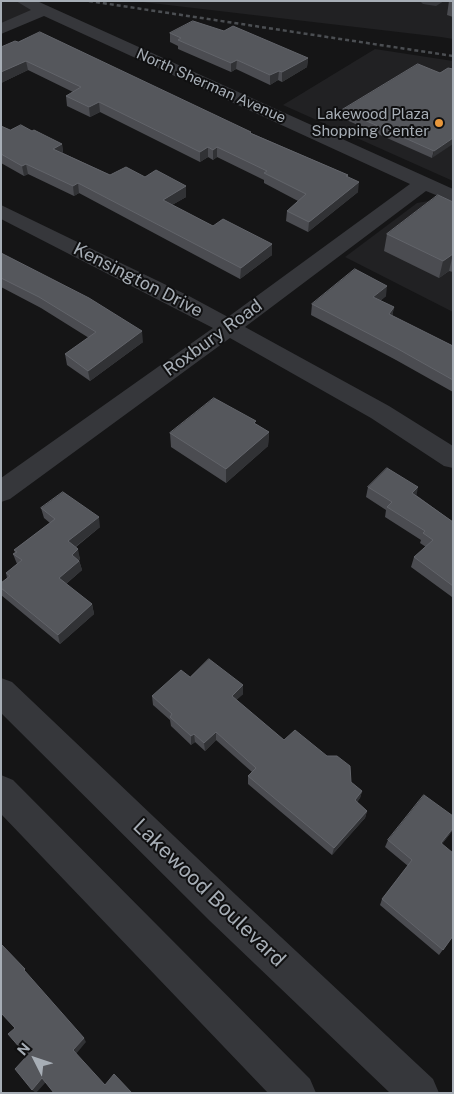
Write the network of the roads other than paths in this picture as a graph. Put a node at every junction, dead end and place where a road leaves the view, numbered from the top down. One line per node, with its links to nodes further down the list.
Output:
1 (24, 1): 4 (street, North Sherman Avenue)
2 (428, 1): 3 (street)
3 (436, 1)
4 (44, 10): 5 (street); 6 (street, North Sherman Avenue)
5 (1, 29)
6 (424, 183): 7 (street, North Sherman Avenue); 9 (street, Roxbury Road)
7 (453, 196)
8 (1, 211): 9 (street, Kensington Drive)
9 (230, 327): 10 (street, Kensington Drive); 11 (street, Roxbury Road)
10 (453, 459)
11 (1, 492)
12 (1, 692): 15 (street, Lakewood Boulevard)
13 (1, 792): 14 (street)
14 (296, 1093)
15 (419, 1093)

